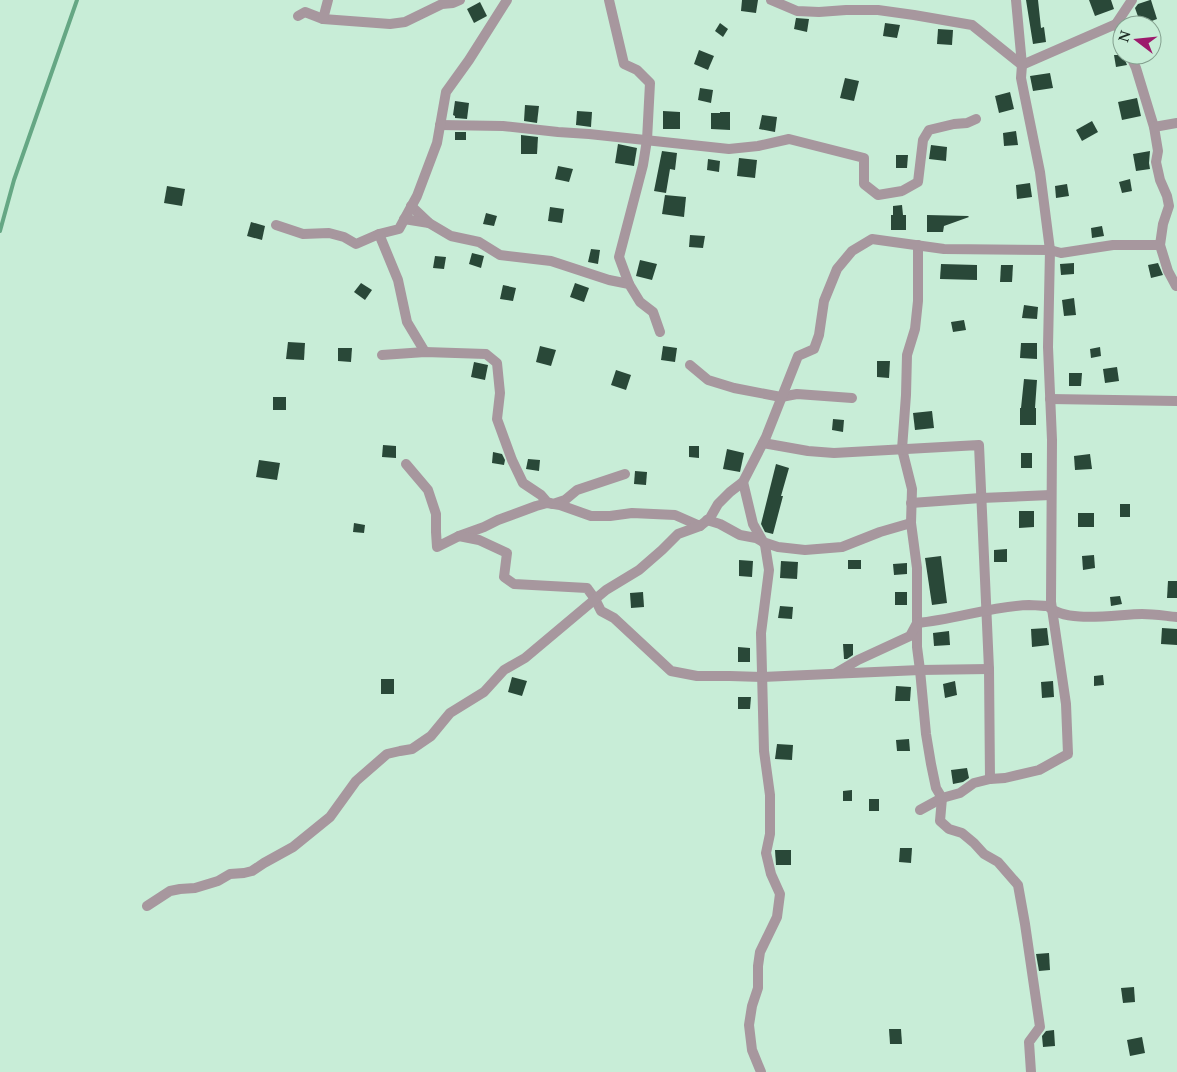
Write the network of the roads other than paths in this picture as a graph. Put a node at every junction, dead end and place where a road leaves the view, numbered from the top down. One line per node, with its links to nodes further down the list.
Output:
1 (328, 0): 10 (street)
2 (460, 0): 10 (street)
3 (507, 0): 16 (street)
4 (610, 0): 18 (street)
5 (771, 0): 13 (street)
6 (1016, 0): 13 (street)
7 (1132, 0): 8 (street)
8 (1122, 15)
9 (298, 16): 10 (street)
10 (323, 19)
11 (1112, 26): 13 (street)
12 (1135, 65): 17 (street)
13 (1022, 66): 26 (street)
14 (976, 119): 18 (street)
15 (1177, 123): 17 (street)
16 (440, 125): 18 (street); 19 (street)
17 (1154, 126): 25 (street)
18 (647, 140): 27 (street)
19 (411, 206): 20 (street); 21 (street)
20 (404, 219): 21 (street); 23 (street)
21 (429, 223): 27 (street)
22 (276, 225): 23 (street)
23 (379, 234): 30 (street)
24 (918, 245): 26 (street); 33 (street); 38 (street)
25 (1160, 245): 26 (street); 28 (street)
26 (1050, 250): 35 (street)
27 (629, 284): 29 (street)
28 (1176, 286)
29 (660, 332)
30 (425, 352): 31 (street); 44 (street)
31 (382, 355)
32 (690, 365): 33 (street)
33 (781, 397): 34 (street); 37 (street)
34 (852, 398)
35 (1050, 399): 36 (street); 42 (street)
36 (1177, 401)
37 (763, 443): 38 (street); 41 (street)
38 (902, 449): 43 (street); 45 (street)
39 (406, 464): 48 (street)
40 (625, 474): 44 (street)
41 (743, 482): 46 (street); 49 (street)
42 (1051, 495): 43 (street); 51 (street)
43 (981, 498): 45 (street); 52 (street)
44 (553, 504): 46 (street); 48 (street)
45 (911, 504): 47 (street)
46 (703, 523): 49 (street); 50 (street)
47 (911, 524): 49 (street); 54 (street)
48 (459, 536): 50 (street)
49 (763, 542): 58 (street)
50 (595, 599): 58 (street); 62 (street)
51 (1052, 610): 52 (street); 53 (street); 59 (street)
52 (986, 611): 54 (street); 55 (street)
53 (1177, 617)
54 (917, 623): 56 (street); 57 (street)
55 (989, 669): 56 (street); 59 (street)
56 (920, 670): 57 (street); 60 (street)
57 (836, 673): 58 (street)
58 (762, 678): 63 (street)
59 (990, 779): 60 (street)
60 (942, 798): 61 (street); 64 (street)
61 (920, 810)
62 (147, 906)
63 (761, 1072)
64 (1031, 1072)

